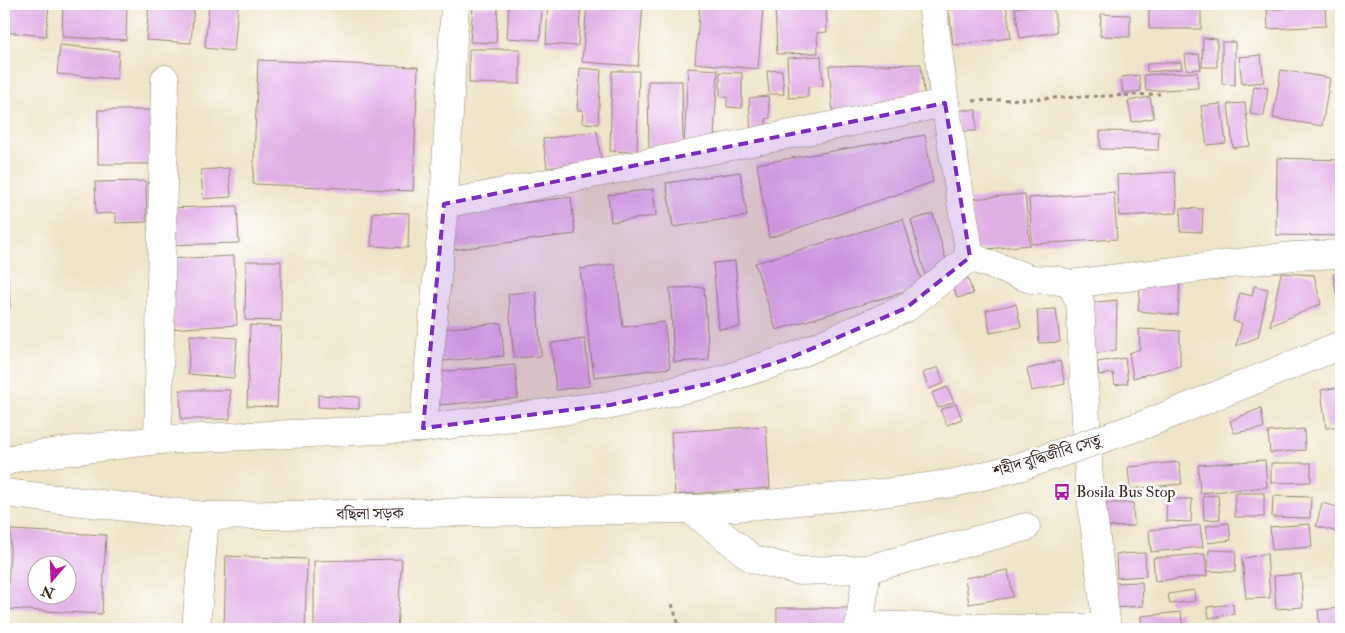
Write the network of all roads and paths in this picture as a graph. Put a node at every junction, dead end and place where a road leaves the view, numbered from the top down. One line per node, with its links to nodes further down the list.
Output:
1 (455, 4): 6 (street)
2 (932, 4): 5 (street)
3 (165, 79): 12 (street)
4 (1160, 94): 5 (path)
5 (945, 103): 6 (street); 8 (street)
6 (444, 204): 11 (street)
7 (1341, 254): 9 (street)
8 (970, 257): 9 (street); 11 (street)
9 (1071, 284): 22 (street)
10 (1341, 345): 15 (street, শহীদ বুদ্ধিজীবি সেতু, bridge)
11 (423, 428): 12 (street)
12 (158, 440): 13 (street)
13 (4, 462)
14 (4, 493): 17 (street, বছিলা সড়ক)
15 (737, 507): 16 (street, বছিলা সড়ক)
16 (690, 510): 17 (street, বছিলা সড়ক); 19 (street)
17 (205, 516): 23 (street)
18 (1026, 527): 19 (street)
19 (867, 569): 21 (street)
20 (672, 604): 24 (path)
21 (859, 627): 22 (street)
22 (1107, 628)
23 (196, 629)
24 (680, 629)

